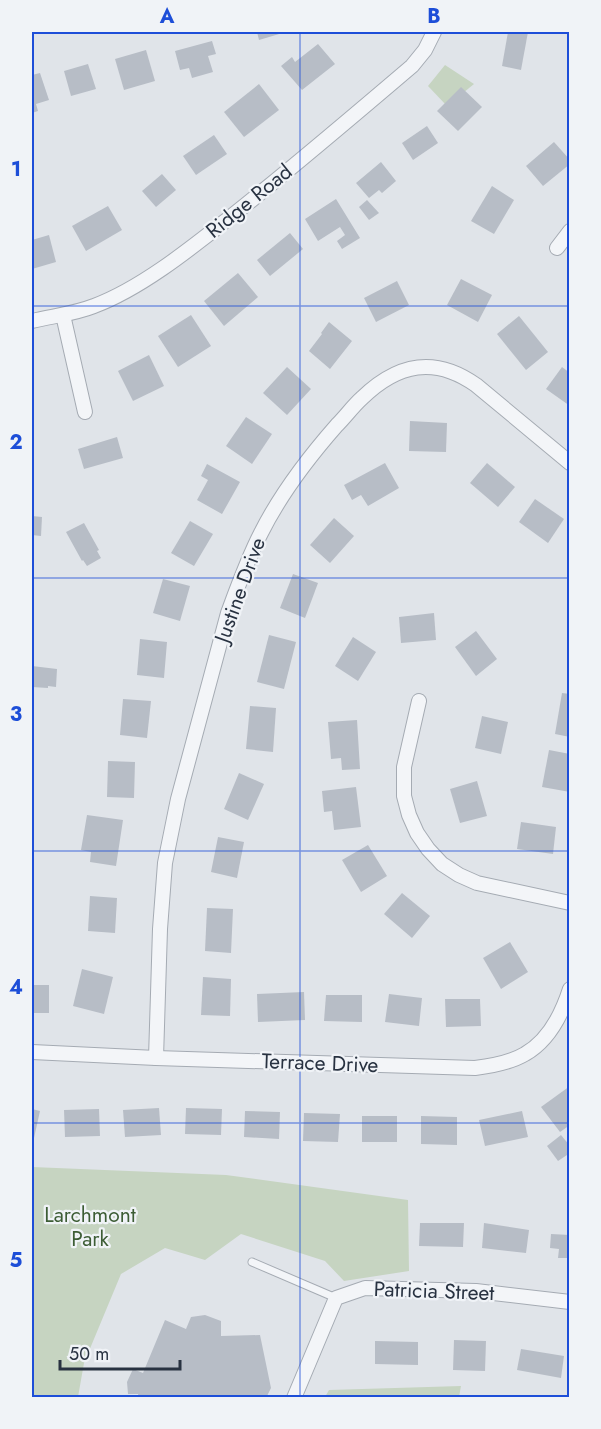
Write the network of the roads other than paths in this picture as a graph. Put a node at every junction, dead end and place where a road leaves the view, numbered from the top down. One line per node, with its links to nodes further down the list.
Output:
1 (434, 32): 4 (street, Ridge Road)
2 (570, 231): 3 (street)
3 (557, 248)
4 (63, 315): 5 (street, Ridge Road); 6 (street)
5 (32, 321)
6 (85, 412)
7 (570, 463): 12 (street, Justine Drive)
8 (419, 701): 9 (street)
9 (570, 903)
10 (570, 989): 12 (street, Terrace Drive)
11 (32, 1052): 12 (street, Terrace Drive)
12 (156, 1058)
13 (252, 1262): 14 (lane)
14 (336, 1298): 15 (street, Patricia Street); 16 (street)
15 (570, 1302)
16 (294, 1398)

